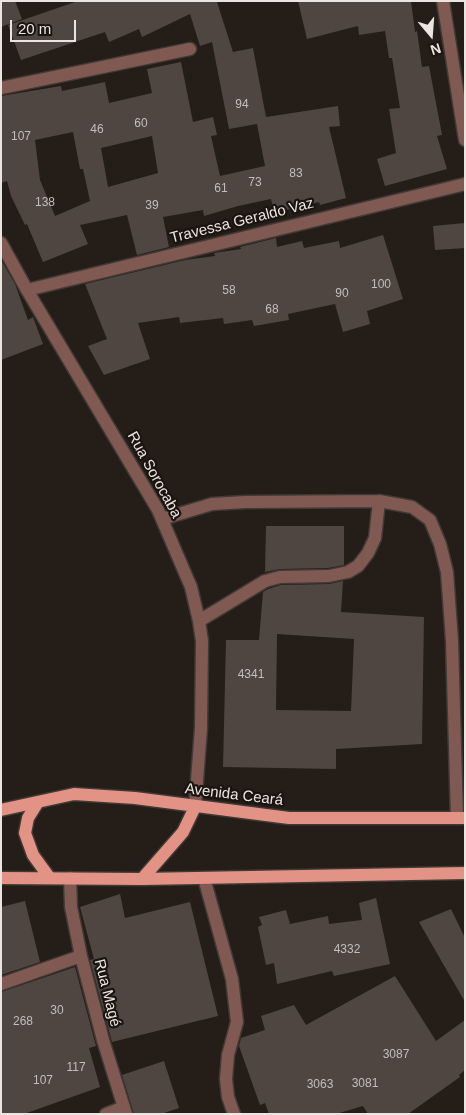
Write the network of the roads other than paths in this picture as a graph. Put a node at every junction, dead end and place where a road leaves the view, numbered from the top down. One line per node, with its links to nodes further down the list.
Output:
1 (443, 1): 4 (street)
2 (190, 49): 3 (street)
3 (1, 88)
4 (465, 140)
5 (465, 184): 7 (street, Travessa Geraldo Vaz)
6 (1, 244): 7 (street, Rua Sorocaba)
7 (27, 290): 9 (street, Rua Sorocaba)
8 (379, 501): 9 (street); 10 (street); 14 (street)
9 (162, 519): 10 (street, Rua Sorocaba)
10 (199, 621): 12 (street, Rua Sorocaba)
11 (38, 802): 12 (main road, Avenida Ceará); 13 (main road, Avenida Ceará); 16 (main road)
12 (195, 807): 14 (main road, Avenida Ceará); 20 (main road)
13 (1, 810)
14 (461, 818)
15 (465, 873): 19 (main road)
16 (49, 877): 17 (main road); 18 (main road)
17 (1, 878)
18 (70, 878): 20 (main road); 21 (street, Rua Magé)
19 (204, 878): 20 (main road); 25 (street)
20 (142, 879)
21 (81, 956): 22 (street); 23 (street, Rua Magé)
22 (1, 984)
23 (125, 1110): 24 (street)
24 (106, 1114)
25 (234, 1114)

